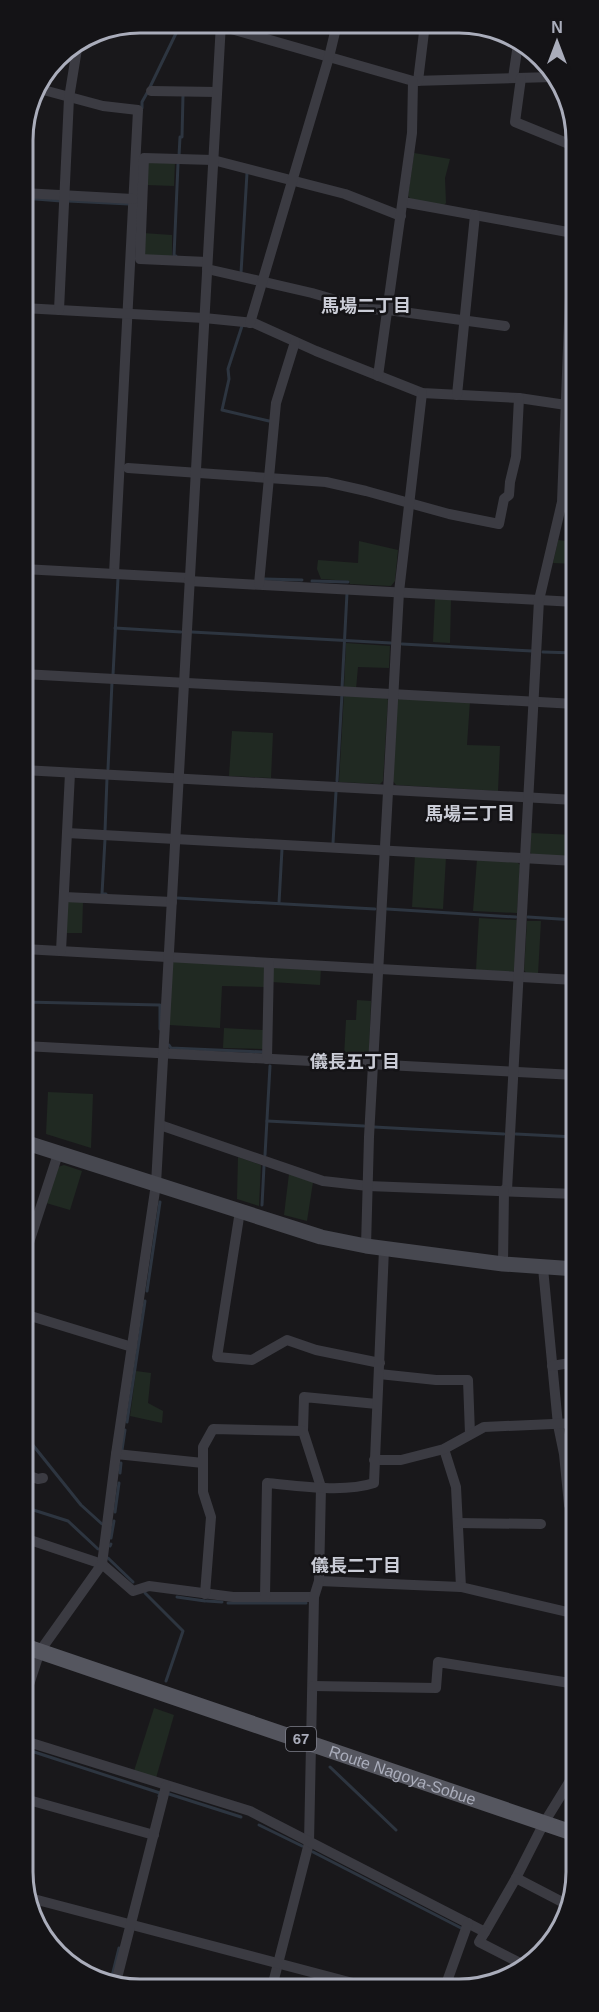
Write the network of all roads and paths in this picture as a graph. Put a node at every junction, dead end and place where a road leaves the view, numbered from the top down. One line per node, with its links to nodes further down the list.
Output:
1 (217, 33): 13 (street)
2 (248, 33): 7 (street)
3 (334, 33): 7 (street)
4 (424, 33): 10 (street)
5 (518, 50): 9 (street)
6 (76, 54): 14 (street)
7 (329, 57): 10 (street); 17 (street)
8 (546, 77): 9 (street)
9 (517, 78): 10 (street); 15 (street)
10 (416, 81): 21 (street)
11 (45, 91): 14 (street)
12 (151, 91): 13 (street)
13 (217, 92): 16 (street)
14 (69, 98): 19 (street); 20 (street)
15 (566, 143)
16 (213, 160): 17 (street); 25 (street); 25 (street)
17 (293, 181): 23 (street); 26 (street)
18 (33, 193): 19 (street)
19 (64, 195): 20 (street); 28 (street)
20 (133, 199): 30 (street)
21 (403, 202): 22 (street); 23 (street)
22 (475, 215): 24 (street); 32 (street)
23 (401, 216): 29 (street)
24 (566, 233)
25 (207, 266): 26 (street); 31 (street)
26 (261, 281): 29 (street); 33 (street)
27 (33, 309): 28 (street)
28 (59, 310): 30 (street)
29 (388, 310): 32 (street); 36 (street)
30 (126, 314): 31 (street); 49 (street)
31 (204, 318): 33 (street); 43 (street)
32 (463, 321): 34 (street); 38 (street)
33 (250, 323): 35 (street)
34 (506, 326)
35 (295, 342): 36 (street); 44 (street)
36 (378, 376): 37 (street)
37 (422, 393): 38 (street); 45 (street)
38 (457, 395): 39 (street)
39 (519, 398): 40 (street); 45 (street)
40 (566, 407)
41 (566, 445): 46 (street)
42 (128, 468): 43 (street)
43 (195, 472): 44 (street); 50 (street)
44 (269, 478): 45 (street); 51 (street)
45 (408, 502): 52 (street)
46 (561, 507): 47 (street); 53 (street)
47 (566, 507)
48 (33, 570): 49 (street)
49 (114, 574): 50 (street)
50 (189, 580): 51 (street); 56 (street)
51 (259, 584): 52 (street)
52 (399, 591): 53 (street); 57 (street)
53 (540, 600): 54 (street); 58 (street)
54 (566, 601)
55 (33, 674): 56 (street)
56 (184, 682): 57 (street); 62 (street)
57 (393, 693): 58 (street); 63 (street)
58 (534, 701): 59 (street); 64 (street)
59 (566, 703)
60 (33, 771): 61 (street)
61 (70, 773): 62 (street); 66 (street)
62 (178, 778): 63 (street); 67 (street)
63 (388, 789): 64 (street); 68 (street)
64 (529, 797): 65 (street); 69 (street)
65 (566, 799)
66 (67, 833): 67 (street); 71 (street)
67 (175, 839): 68 (street); 72 (street)
68 (385, 851): 69 (street); 77 (street)
69 (525, 859): 70 (street); 78 (street)
70 (566, 861)
71 (64, 897): 72 (street); 74 (street)
72 (172, 902): 75 (street)
73 (33, 949): 74 (street)
74 (61, 951): 75 (street)
75 (169, 957): 76 (street); 81 (street)
76 (269, 963): 77 (street); 82 (street)
77 (378, 969): 78 (street); 83 (street)
78 (519, 977): 79 (street); 84 (street)
79 (566, 980)
80 (33, 1046): 81 (street)
81 (164, 1053): 82 (street); 86 (street)
82 (267, 1059): 83 (street)
83 (373, 1064): 84 (street); 90 (street)
84 (513, 1071): 85 (street); 91 (street)
85 (566, 1074)
86 (160, 1125): 89 (street); 90 (street)
87 (33, 1145): 88 (street)
88 (58, 1154): 89 (street); 94 (street)
89 (156, 1184): 93 (street); 101 (street)
90 (368, 1185): 91 (street); 95 (street)
91 (506, 1190): 92 (street); 97 (street)
92 (566, 1193)
93 (240, 1211): 95 (street); 104 (street)
94 (33, 1230)
95 (366, 1246): 96 (street)
96 (384, 1249): 97 (street); 104 (street)
97 (503, 1264): 98 (street)
98 (543, 1268): 99 (street); 103 (street)
99 (566, 1269)
100 (33, 1317): 101 (street)
101 (132, 1347): 111 (street)
102 (566, 1363): 103 (street)
103 (552, 1365): 107 (street)
104 (380, 1369): 105 (street); 109 (street)
105 (377, 1404): 108 (street); 112 (street)
106 (566, 1424): 107 (street)
107 (558, 1425): 109 (street); 114 (street)
108 (303, 1431): 113 (street); 117 (street)
109 (470, 1434): 110 (street)
110 (444, 1449): 112 (street); 118 (street)
111 (116, 1454): 113 (street); 121 (street)
112 (374, 1460): 117 (street)
113 (203, 1463): 124 (street)
114 (566, 1474)
115 (33, 1477): 116 (street)
116 (43, 1478)
117 (321, 1487): 122 (street); 125 (street)
118 (458, 1523): 119 (street); 123 (street)
119 (541, 1524)
120 (33, 1541): 121 (street)
121 (102, 1564): 124 (street); 128 (street)
122 (319, 1581): 123 (street); 126 (street)
123 (461, 1587): 127 (street)
124 (205, 1594): 125 (street)
125 (265, 1597): 126 (street)
126 (314, 1597): 131 (street)
127 (566, 1612)
128 (33, 1648)
129 (33, 1649): 132 (main road, Route Nagoya-Sobue / 67)
130 (566, 1682): 131 (street)
131 (313, 1686): 132 (street)
132 (312, 1743): 137 (main road, Route Nagoya-Sobue / 67); 140 (street)
133 (33, 1744): 134 (street)
134 (166, 1786): 139 (street); 140 (street)
135 (566, 1787): 137 (street)
136 (33, 1801): 139 (street)
137 (544, 1823): 138 (main road, Route Nagoya-Sobue / 67); 141 (street)
138 (566, 1831)
139 (154, 1834): 145 (street)
140 (309, 1843): 144 (street); 148 (street)
141 (516, 1878): 143 (street); 146 (street)
142 (37, 1900): 145 (street)
143 (561, 1902)
144 (468, 1923): 146 (street); 152 (street)
145 (131, 1925): 148 (street); 149 (street)
146 (485, 1932): 147 (street)
147 (518, 1962)
148 (278, 1963): 150 (street); 151 (street)
149 (117, 1977)
150 (274, 1979)
151 (338, 1979)
152 (448, 1979)

